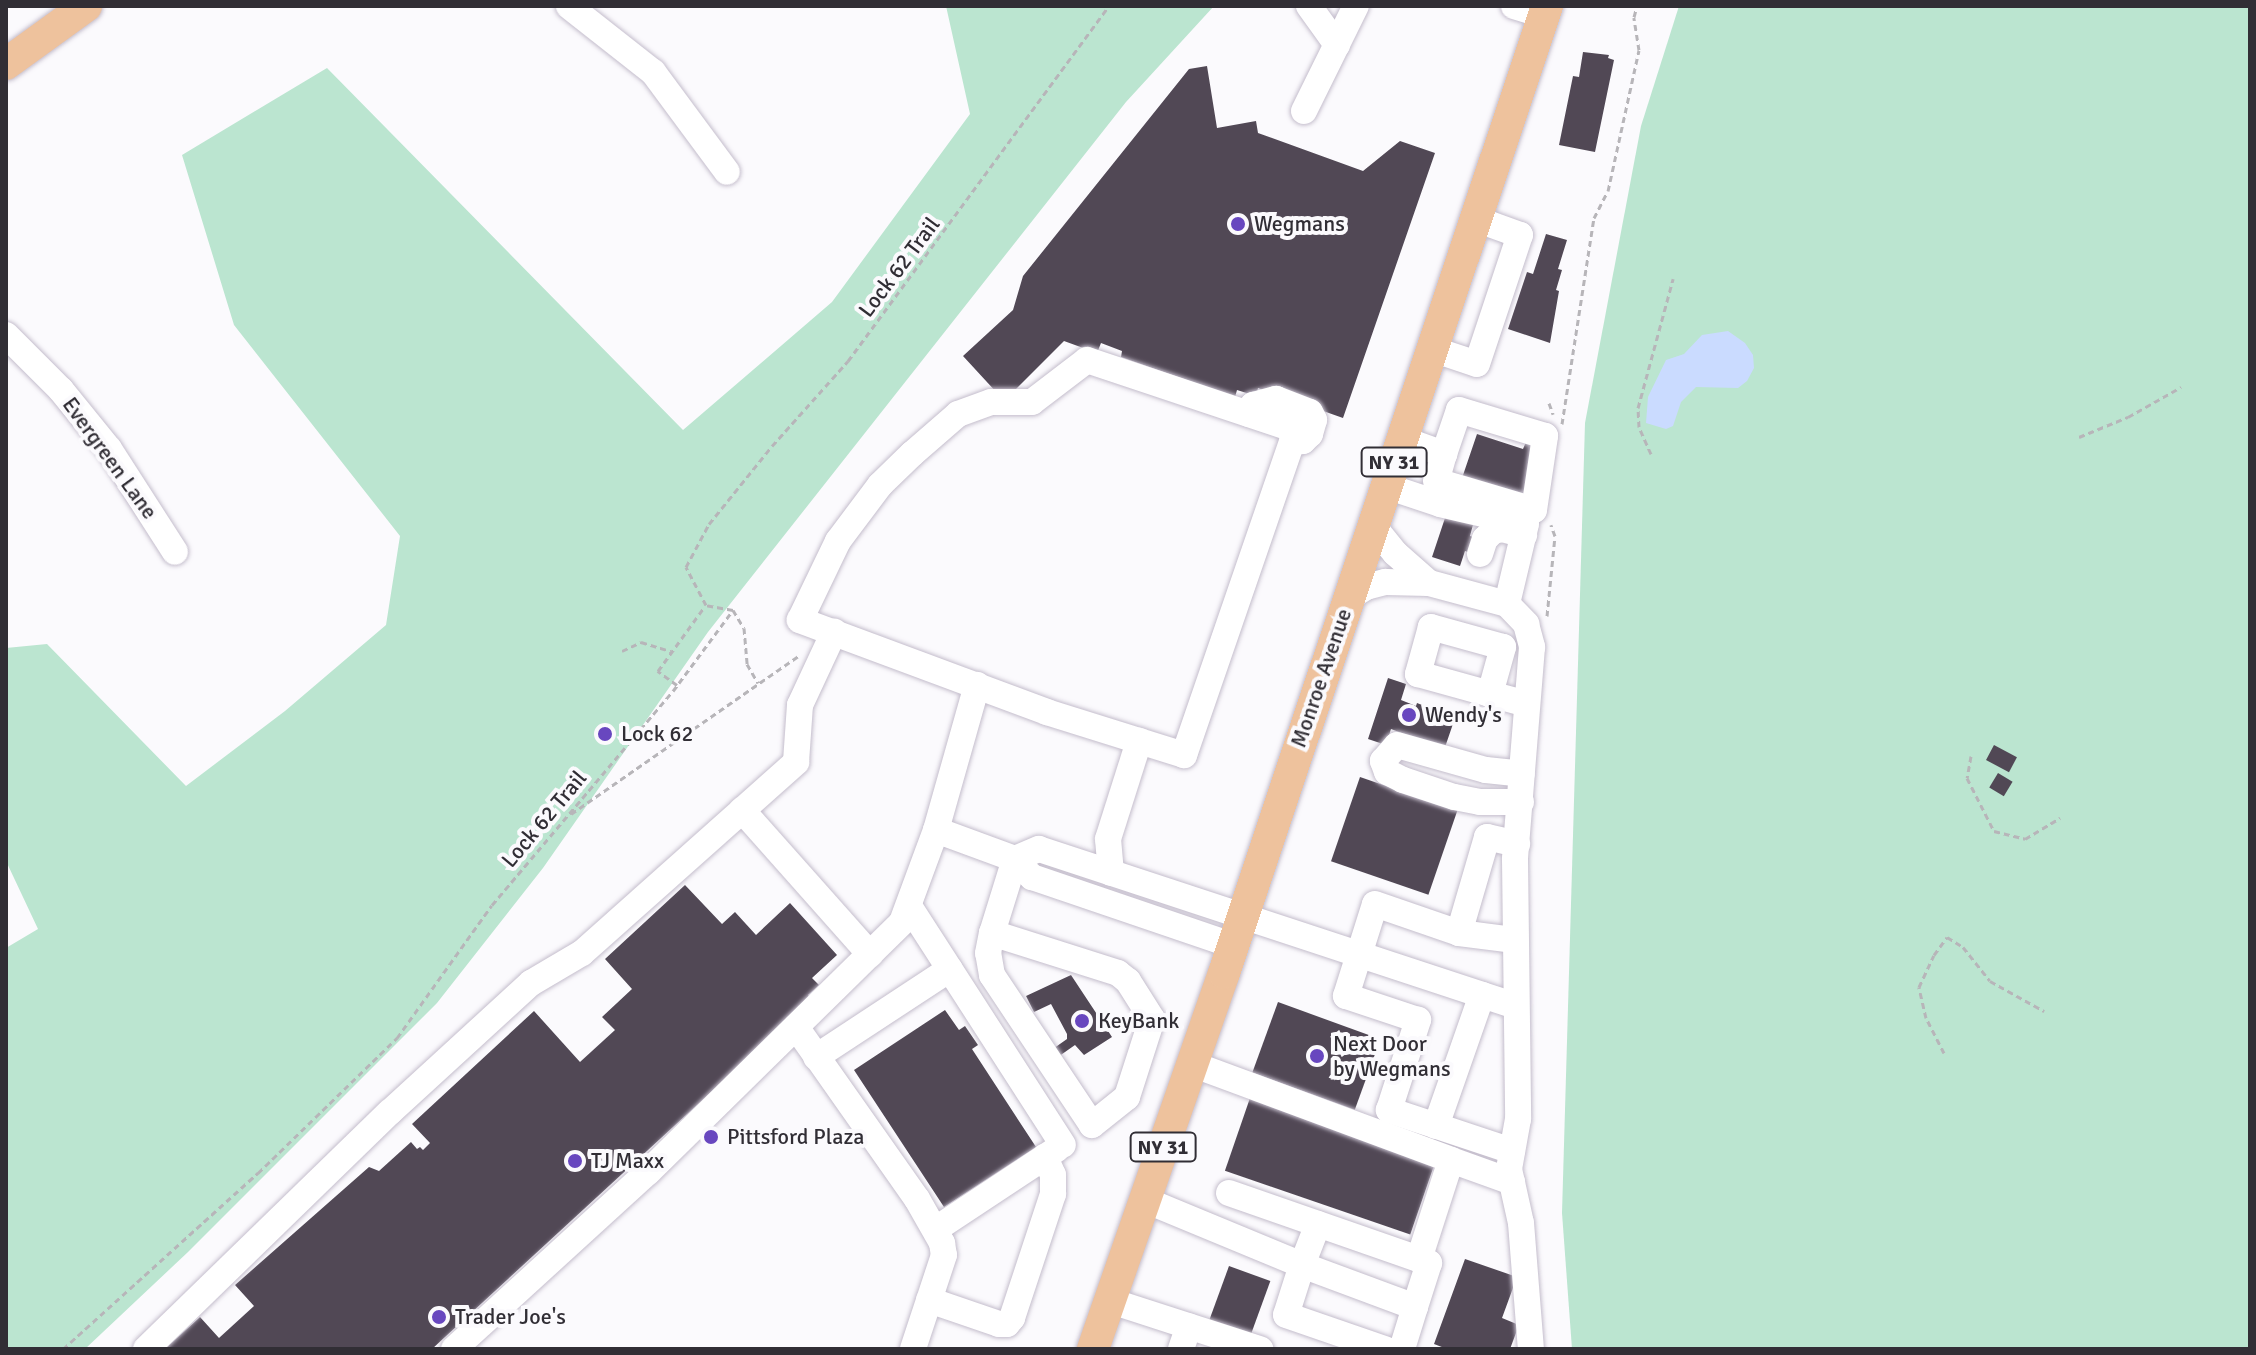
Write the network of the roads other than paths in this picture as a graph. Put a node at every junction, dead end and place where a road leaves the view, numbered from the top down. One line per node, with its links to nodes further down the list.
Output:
1 (86, 6): 7 (main road)
2 (569, 6): 9 (street)
3 (1309, 6): 6 (street)
4 (1356, 6): 6 (street)
5 (1535, 9): 10 (main road, Monroe Avenue / NY 31)
6 (1337, 45): 8 (street)
7 (6, 64)
8 (1304, 111)
9 (727, 172)
10 (1476, 219): 12 (main road, Monroe Avenue / NY 31); 12 (street)
11 (6, 335): 19 (street, Evergreen Lane)
12 (1432, 349): 13 (main road, Monroe Avenue / NY 31)
13 (1402, 439): 14 (street); 15 (main road, Monroe Avenue / NY 31)
14 (1444, 454): 16 (street); 16 (street)
15 (1386, 486): 16 (street); 17 (main road, Monroe Avenue / NY 31)
16 (1432, 491): 18 (street)
17 (1373, 526): 21 (street); 22 (main road, Monroe Avenue / NY 31)
18 (1533, 527): 20 (street); 23 (street)
19 (175, 552)
20 (1474, 573): 21 (street); 23 (street)
21 (1429, 583): 22 (street)
22 (1348, 598): 37 (main road, Monroe Avenue / NY 31)
23 (1507, 604): 27 (street)
24 (834, 632): 25 (street); 28 (street); 31 (street)
25 (977, 685): 28 (street); 32 (street)
26 (1490, 694): 27 (street)
27 (1527, 704): 29 (street)
28 (1139, 741): 35 (street)
29 (1522, 774): 30 (street); 30 (street)
30 (1521, 802): 33 (street)
31 (742, 810): 41 (street); 65 (street)
32 (936, 830): 34 (street); 36 (street)
33 (1517, 844): 39 (street); 40 (street)
34 (1015, 859): 35 (street); 37 (street); 38 (street)
35 (1111, 873): 37 (street)
36 (909, 906): 41 (street); 43 (street)
37 (1237, 931): 42 (street); 48 (main road, Monroe Avenue / NY 31)
38 (992, 933): 49 (street); 49 (street)
39 (1459, 933): 40 (street); 42 (street)
40 (1514, 940): 45 (street)
41 (870, 954): 46 (street)
42 (1358, 955): 44 (street); 50 (street)
43 (950, 969): 47 (street); 51 (street)
44 (1482, 995): 45 (street); 50 (street)
45 (1516, 1006): 52 (street)
46 (796, 1027): 47 (street); 66 (street)
47 (816, 1057): 58 (street)
48 (1192, 1064): 53 (street); 56 (main road, Monroe Avenue / NY 31)
49 (1092, 1125): 51 (street)
50 (1436, 1126): 52 (street)
51 (1054, 1151): 58 (street); 61 (street)
52 (1512, 1151): 54 (street)
53 (1451, 1160): 54 (street); 59 (street)
54 (1512, 1182): 73 (street)
55 (1229, 1193): 57 (street)
56 (1145, 1200): 60 (street); 62 (main road, Monroe Avenue / NY 31)
57 (1318, 1224): 59 (street); 60 (street)
58 (936, 1229): 61 (street)
59 (1419, 1259): 63 (street)
60 (1302, 1265): 63 (street); 71 (street)
61 (929, 1300): 67 (street)
62 (1111, 1301): 64 (street); 68 (main road, Monroe Avenue / NY 31)
63 (1415, 1307): 72 (street)
64 (1188, 1334): 69 (street); 70 (street)
65 (146, 1349)
66 (454, 1349)
67 (913, 1349)
68 (1093, 1349)
69 (1233, 1349)
70 (1260, 1349)
71 (1385, 1349)
72 (1402, 1349)
73 (1531, 1349)

